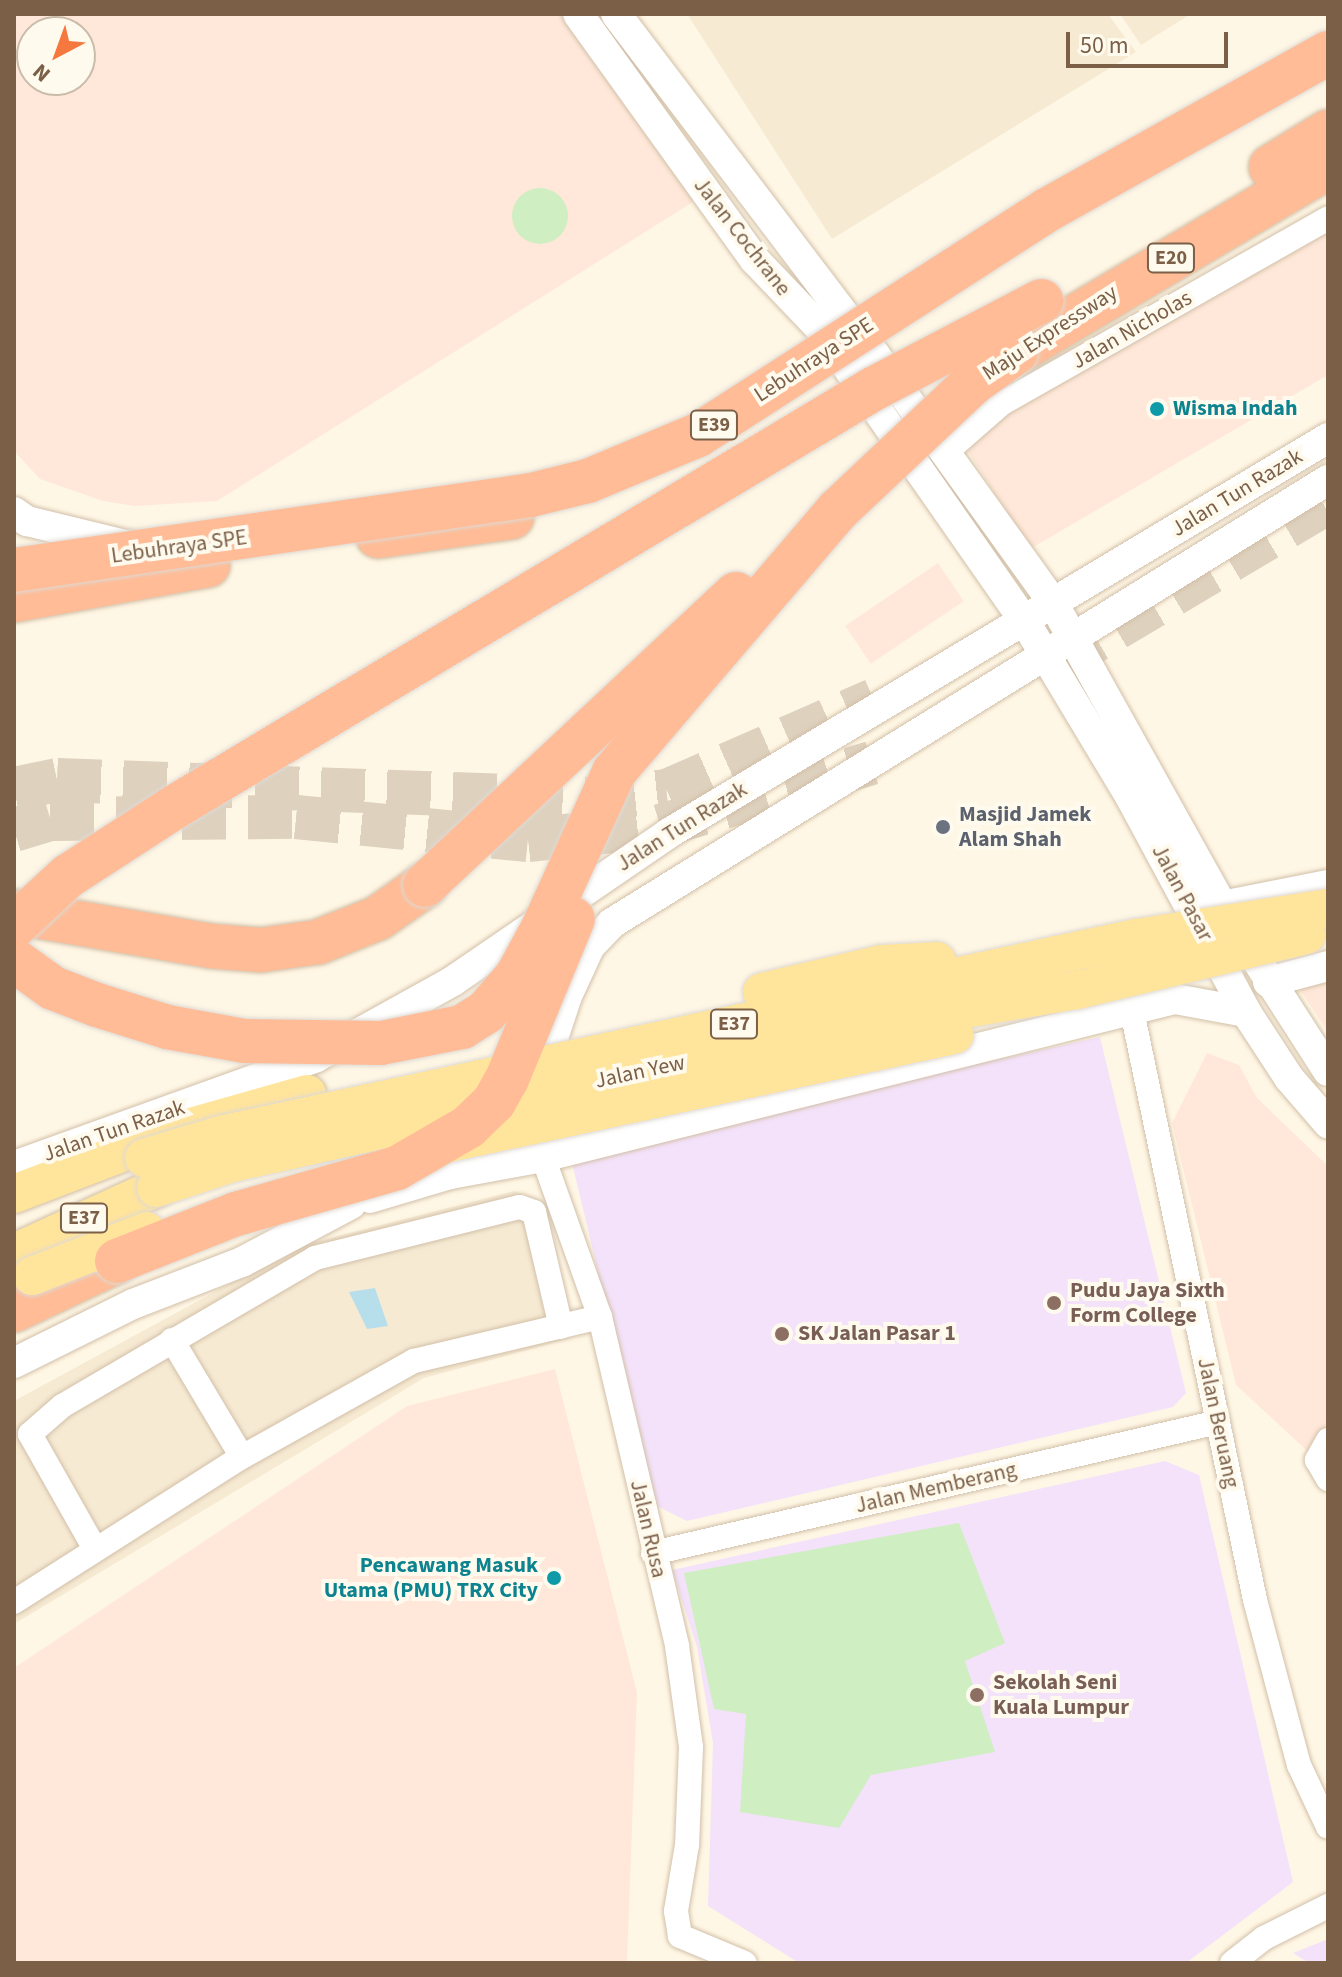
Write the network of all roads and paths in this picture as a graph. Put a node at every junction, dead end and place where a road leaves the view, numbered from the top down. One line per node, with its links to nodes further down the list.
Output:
1 (578, 14): 17 (street, Jalan Cochrane)
2 (616, 14): 10 (street, Jalan Cochrane)
3 (1328, 53): 15 (highway, Lebuhraya SPE / E39, bridge)
4 (1328, 83): 15 (highway, Lebuhraya SPE / E39)
5 (1328, 132): 8 (highway, Maju Expressway / E20, bridge)
6 (1328, 167): 12 (highway, Maju Expressway / E20, bridge)
7 (1328, 218): 10 (street, Jalan Nicholas)
8 (873, 389): 14 (highway, bridge); 25 (highway, bridge)
9 (1328, 438): 16 (street, Jalan Tun Razak)
10 (945, 453): 16 (street, Jalan Cochrane)
11 (1328, 480): 18 (street, Jalan Tun Razak)
12 (838, 510): 20 (highway, bridge); 24 (highway, bridge)
13 (14, 512): 14 (street, bridge)
14 (164, 556): 15 (highway)
15 (15, 581)
16 (1053, 603): 17 (street, Jalan Tun Razak); 18 (street, Jalan Cochrane)
17 (1024, 620): 19 (street, Jalan Cochrane); 38 (street, Jalan Tun Razak)
18 (1073, 638): 19 (street, Jalan Tun Razak); 22 (street, Jalan Pasar)
19 (1046, 655): 32 (street, Jalan Pasar); 34 (street, Jalan Tun Razak)
20 (671, 711): 28 (highway, bridge); 42 (highway, bridge)
21 (1328, 885): 22 (street)
22 (1222, 906): 30 (street, Jalan Pasar)
23 (1328, 908): 27 (main road, Jalan Yew / E37, bridge)
24 (14, 912)
25 (14, 926)
26 (1328, 930): 42 (main road, Jalan Yew / E37, bridge)
27 (1136, 938): 39 (main road, bridge); 41 (main road, Jalan Yew / E37, bridge)
28 (14, 960)
29 (1328, 966): 30 (street)
30 (1268, 982): 33 (street, Jalan Pasar)
31 (1132, 1011): 32 (street); 36 (street); 48 (street, Jalan Beruang)
32 (1246, 1012): 35 (street, Jalan Pasar)
33 (1328, 1071)
34 (529, 1112): 36 (street); 37 (street, Jalan Tun Razak)
35 (1328, 1123)
36 (543, 1157): 37 (street); 43 (street, Jalan Rusa)
37 (499, 1165): 40 (street)
38 (14, 1166)
39 (14, 1194)
40 (351, 1204): 44 (street); 47 (street)
41 (14, 1218)
42 (18, 1281)
43 (600, 1317): 45 (street); 54 (street, Jalan Rusa)
44 (14, 1327)
45 (561, 1327): 46 (street); 51 (street)
46 (172, 1340): 49 (street); 51 (street)
47 (14, 1363)
48 (1218, 1422): 54 (street, Jalan Memberang); 56 (street, Jalan Beruang)
49 (22, 1439): 53 (street)
50 (1328, 1440): 52 (street)
51 (242, 1457): 53 (street)
52 (1328, 1479)
53 (95, 1549): 55 (street)
54 (653, 1553): 58 (street, Jalan Rusa)
55 (14, 1602)
56 (1328, 1827)
57 (1328, 1906): 59 (street)
58 (745, 1963)
59 (1232, 1963)

